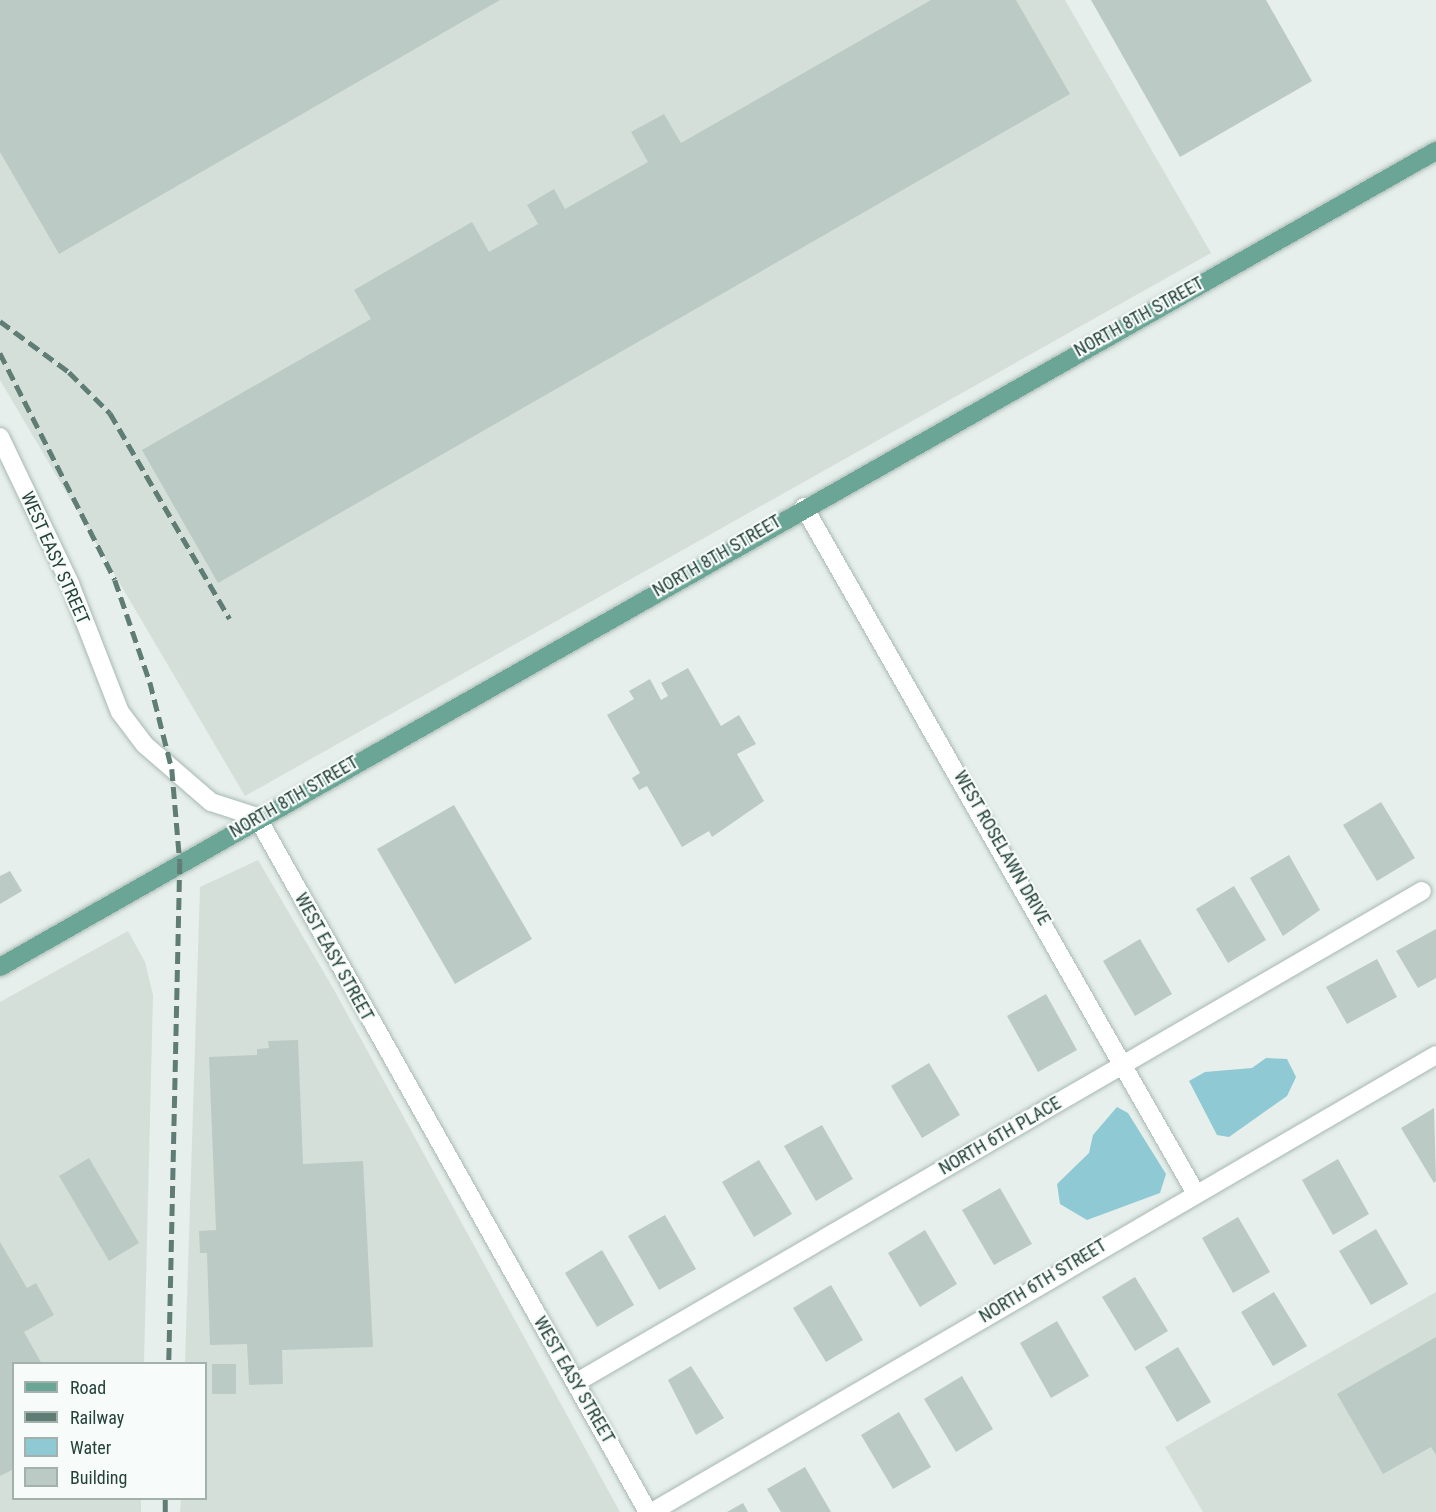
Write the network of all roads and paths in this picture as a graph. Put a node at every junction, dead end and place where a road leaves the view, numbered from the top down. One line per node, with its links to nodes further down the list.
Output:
1 (1436, 151): 3 (main road, NORTH 8TH STREET)
2 (0, 437): 4 (street, WEST EASY STREET)
3 (804, 507): 4 (main road, NORTH 8TH STREET); 8 (street, WEST ROSELAWN DRIVE)
4 (257, 817): 6 (main road, NORTH 8TH STREET); 10 (street, WEST EASY STREET)
5 (1422, 891): 8 (street, NORTH 6TH PLACE)
6 (0, 967)
7 (1436, 1055): 9 (street, NORTH 6TH STREET)
8 (1125, 1063): 9 (street, WEST ROSELAWN DRIVE); 10 (street, NORTH 6TH PLACE)
9 (1195, 1192): 11 (street, NORTH 6TH STREET)
10 (577, 1382): 11 (street, WEST EASY STREET)
11 (650, 1512)

